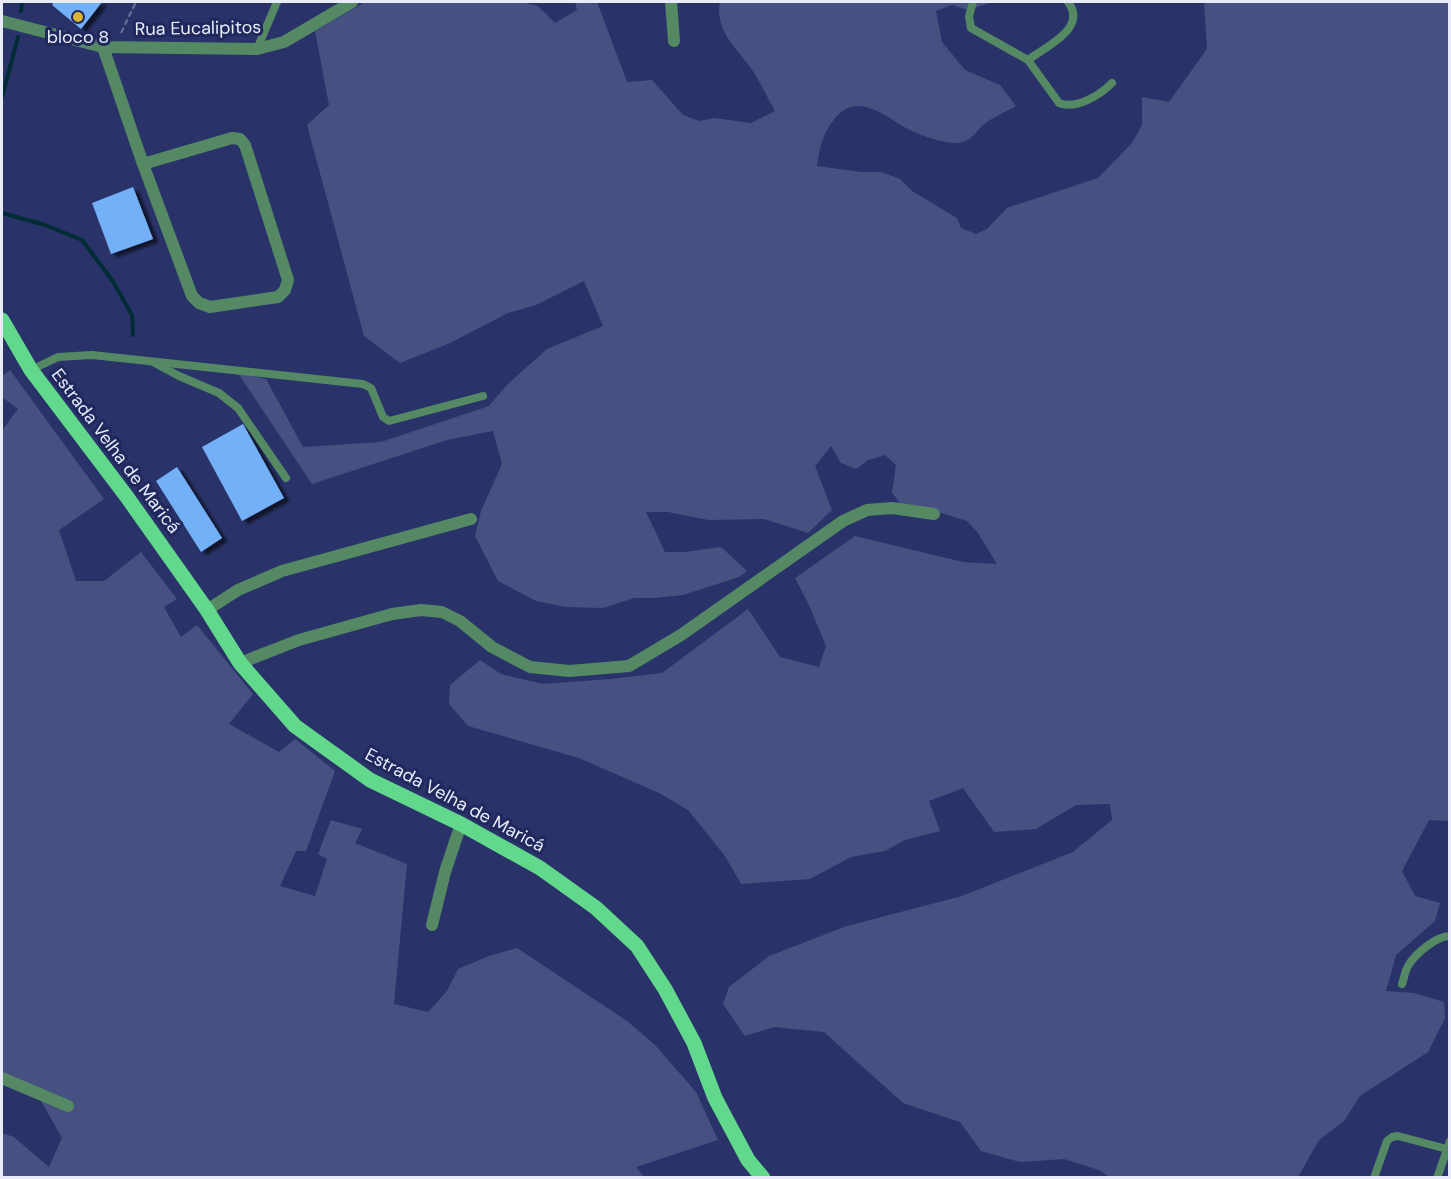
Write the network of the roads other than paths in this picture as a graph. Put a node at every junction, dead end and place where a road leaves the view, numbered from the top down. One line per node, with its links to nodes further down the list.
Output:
1 (278, 2): 9 (lane)
2 (352, 2): 9 (street, Rua Eucalipitos)
3 (671, 2): 7 (street)
4 (973, 2): 10 (lane)
5 (1068, 2): 10 (lane)
6 (2, 21): 8 (street, Rua Eucalipitos)
7 (674, 41)
8 (109, 47): 9 (street, Rua Eucalipitos); 12 (street)
9 (257, 48)
10 (1028, 60): 11 (lane)
11 (1112, 83)
12 (143, 164): 12 (street)
13 (4, 331): 15 (main road, Estrada Velha de Maricá)
14 (149, 360): 15 (lane); 16 (lane); 17 (lane)
15 (31, 370): 20 (main road, Estrada Velha de Maricá)
16 (483, 396)
17 (286, 478)
18 (934, 514): 21 (street)
19 (471, 519): 20 (street)
20 (207, 610): 21 (main road, Estrada Velha de Maricá)
21 (240, 663): 22 (main road, Estrada Velha de Maricá)
22 (461, 824): 23 (street); 29 (main road, Estrada Velha de Maricá)
23 (432, 925)
24 (1449, 936): 25 (lane)
25 (1402, 984)
26 (2, 1078): 27 (street)
27 (68, 1106)
28 (1448, 1145): 30 (lane); 31 (lane)
29 (763, 1178)
30 (1374, 1178)
31 (1437, 1178)

